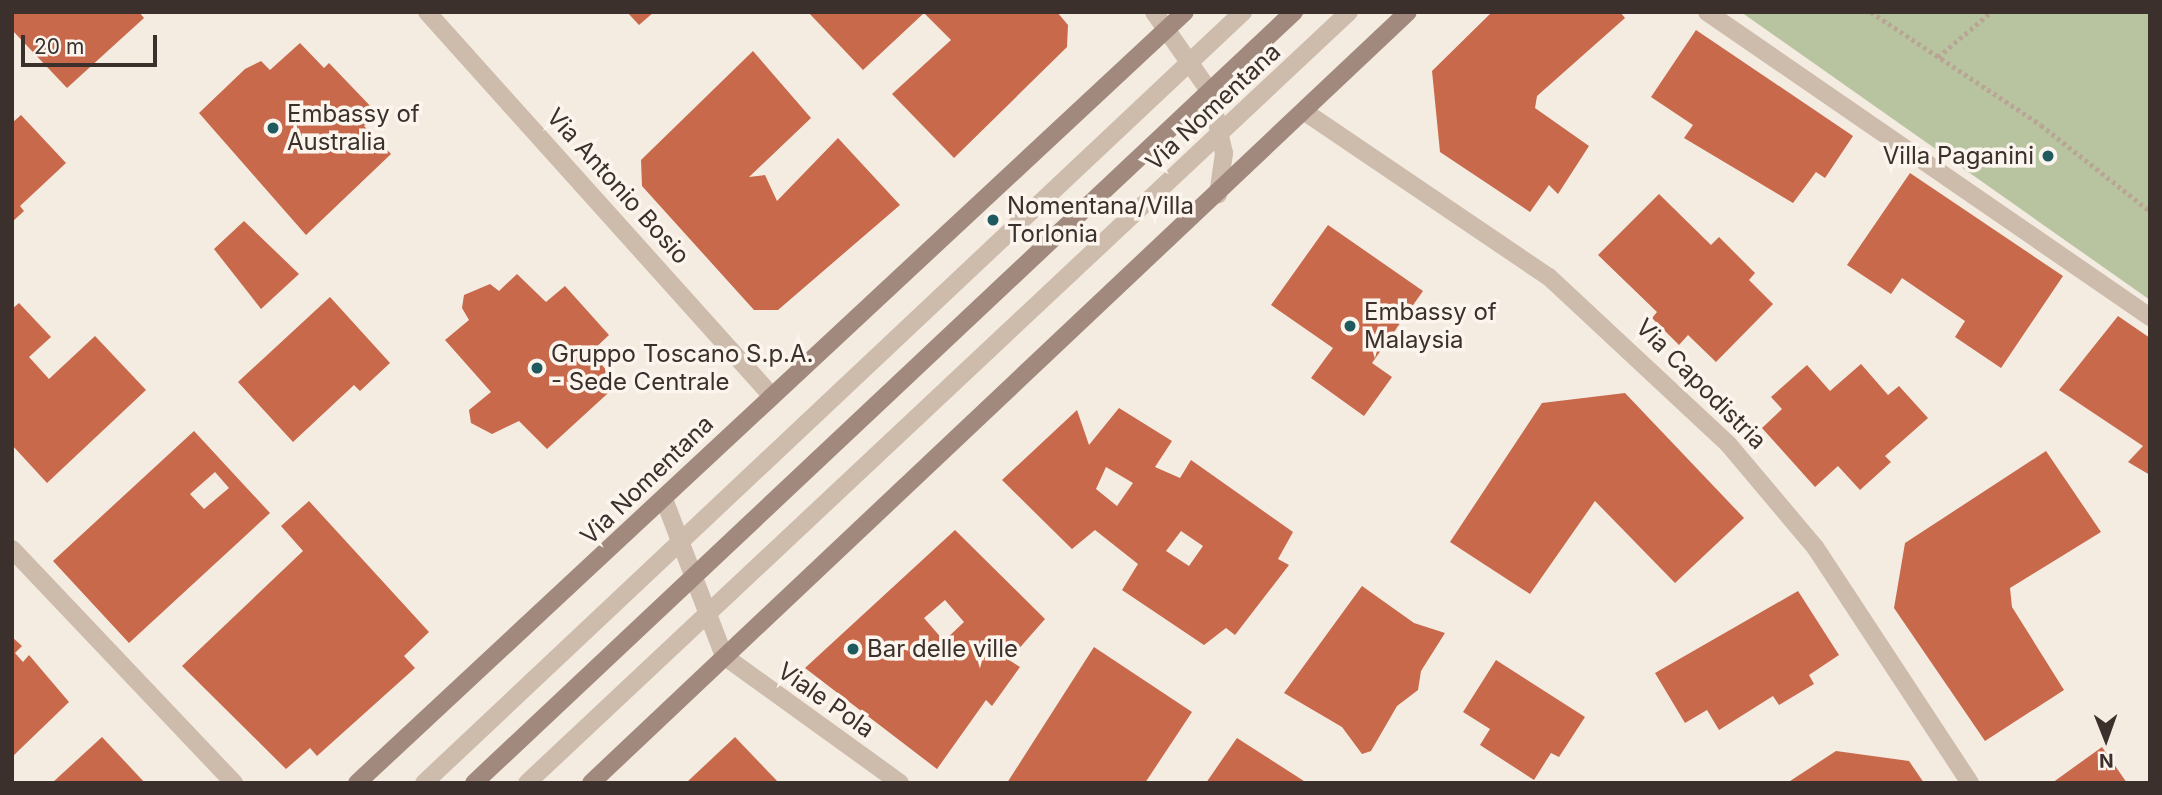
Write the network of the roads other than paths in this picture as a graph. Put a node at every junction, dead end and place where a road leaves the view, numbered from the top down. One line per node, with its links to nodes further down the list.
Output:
1 (427, 12): 16 (street, Via Antonio Bosio)
2 (1154, 12): 9 (street)
3 (1185, 12): 9 (street, Via Nomentana)
4 (1243, 12): 10 (street, Via Nomentana)
5 (1294, 12): 11 (street, Via Nomentana)
6 (1349, 12): 13 (street, Via Nomentana)
7 (1408, 12): 12 (street)
8 (1707, 12): 15 (street)
9 (1169, 27): 10 (street); 16 (street, Via Nomentana)
10 (1192, 59): 11 (street); 18 (street, Via Nomentana)
11 (1210, 92): 13 (street); 20 (street, Via Nomentana)
12 (1305, 112): 14 (street); 30 (street, Via Capodistria)
13 (1222, 133): 14 (street); 21 (street, Via Nomentana)
14 (1217, 195): 22 (street)
15 (2150, 317)
16 (771, 395): 17 (street, Via Nomentana)
17 (664, 499): 18 (street); 24 (street, Via Nomentana)
18 (680, 541): 20 (street); 25 (street, Via Nomentana)
19 (12, 549): 23 (street)
20 (693, 575): 21 (street); 26 (street, Via Nomentana)
21 (708, 615): 22 (street); 27 (street, Via Nomentana)
22 (724, 656): 28 (street); 29 (street, Viale Pola)
23 (234, 783)
24 (357, 783)
25 (424, 783)
26 (474, 783)
27 (527, 783)
28 (591, 783)
29 (900, 783)
30 (1970, 783)

